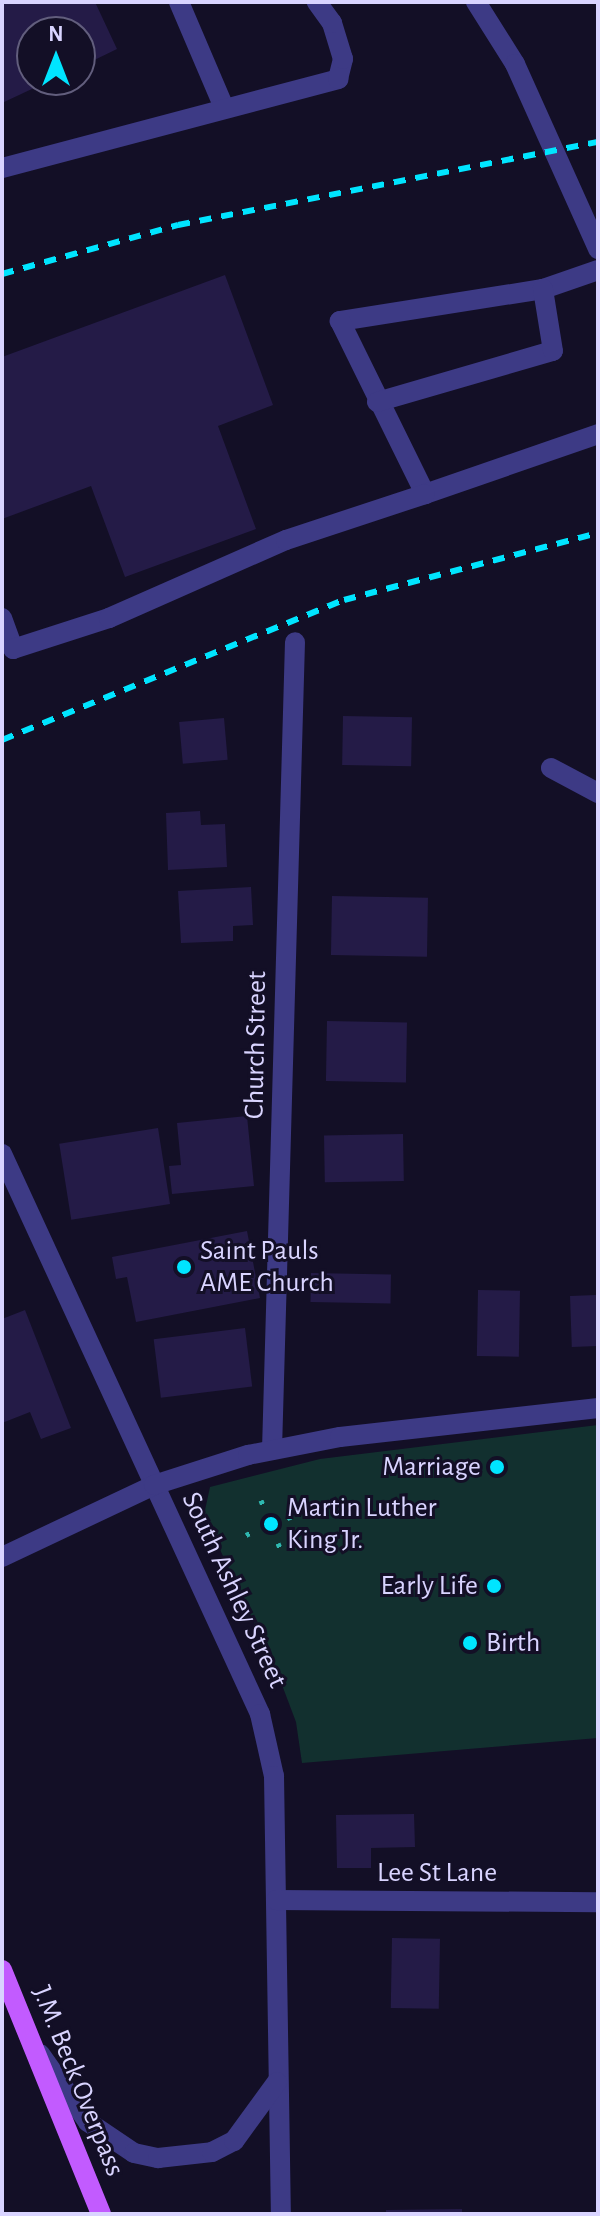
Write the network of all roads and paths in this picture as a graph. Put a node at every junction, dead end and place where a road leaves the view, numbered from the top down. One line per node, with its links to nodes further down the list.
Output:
1 (179, 2): 4 (street)
2 (317, 2): 4 (street)
3 (478, 2): 6 (street)
4 (223, 105): 5 (street)
5 (2, 168)
6 (598, 249)
7 (598, 270): 8 (street)
8 (543, 289): 9 (street); 9 (street)
9 (377, 402): 11 (street)
10 (598, 434): 11 (street)
11 (425, 494): 12 (street)
12 (2, 618)
13 (295, 642): 18 (street, Church Street)
14 (551, 768): 15 (street)
15 (598, 793)
16 (2, 1154): 19 (street, South Ashley Street)
17 (598, 1408): 18 (street)
18 (272, 1450): 19 (street)
19 (154, 1485): 24 (street); 25 (street, South Ashley Street)
20 (261, 1500): 21 (path)
21 (264, 1508)
22 (254, 1531): 23 (path)
23 (246, 1535)
24 (2, 1557)
25 (276, 1900): 26 (street, Lee St Lane); 29 (street, South Ashley Street)
26 (598, 1902)
27 (2, 1970): 28 (main road, J.M. Beck Overpass)
28 (39, 2052): 29 (street); 30 (main road, J.M. Beck Overpass)
29 (277, 2082): 31 (street, South Ashley Street)
30 (101, 2214)
31 (281, 2214)

